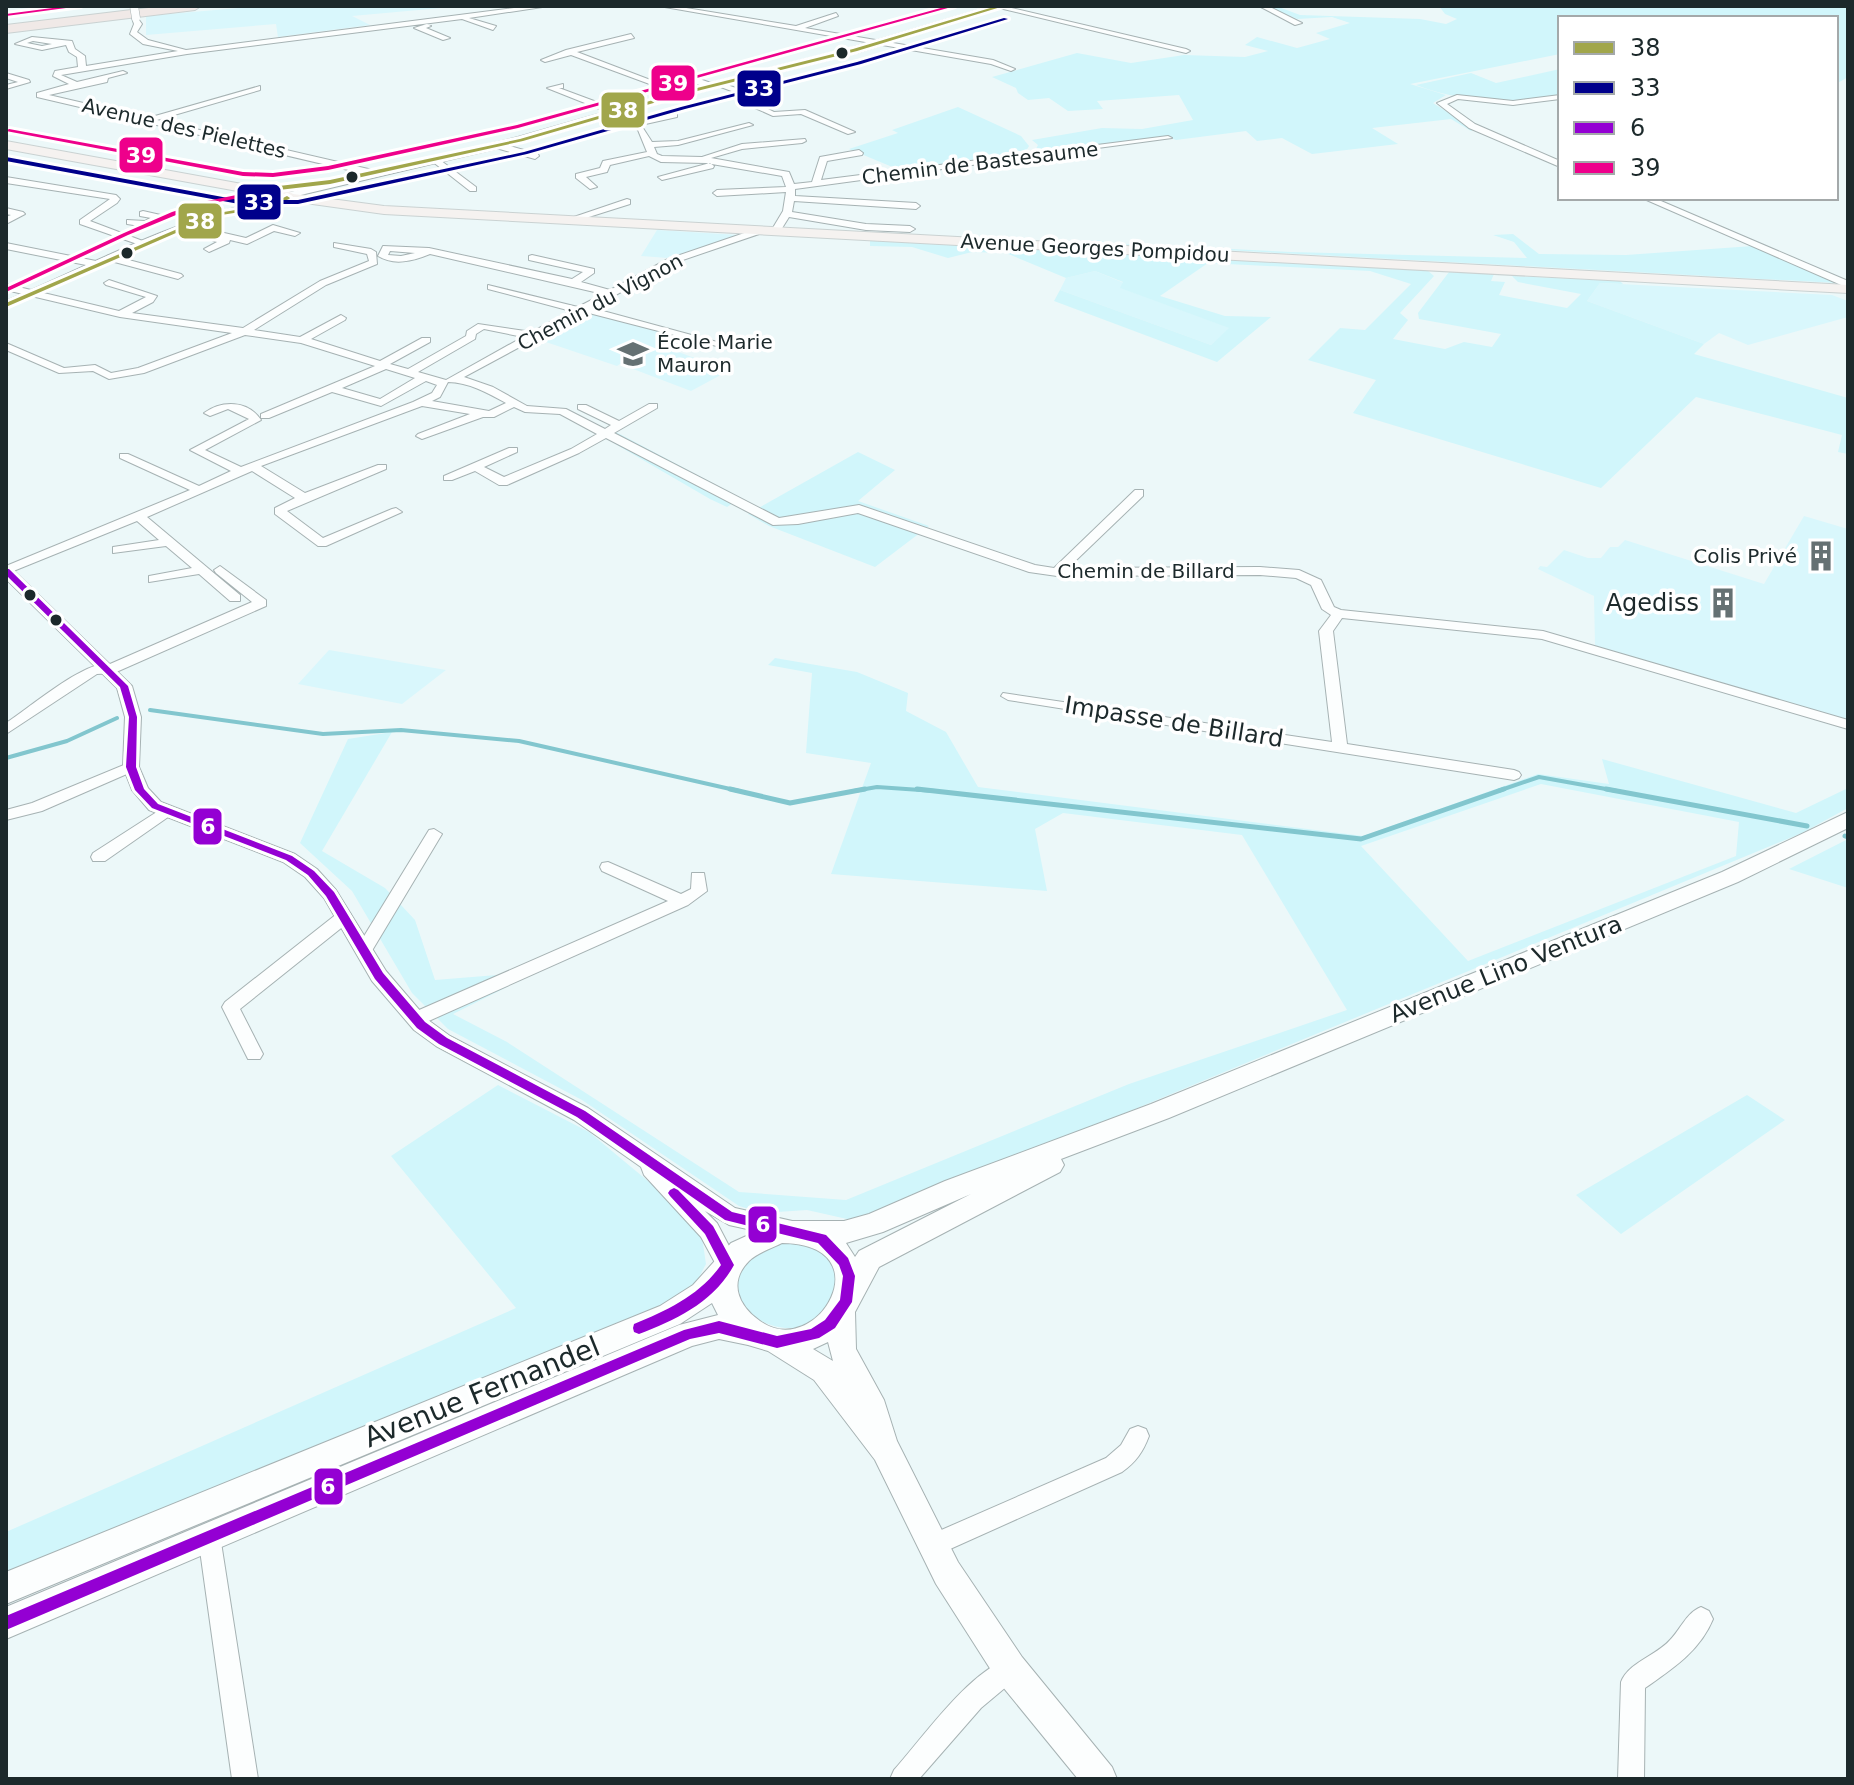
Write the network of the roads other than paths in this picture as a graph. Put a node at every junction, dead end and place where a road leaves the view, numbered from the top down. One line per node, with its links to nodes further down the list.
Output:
1 (147, 6): 11 (highway)
2 (195, 6): 11 (highway)
3 (546, 6): 9 (street)
4 (662, 6): 13 (street)
5 (1262, 6): 10 (street)
6 (1000, 7): 16 (main road); 18 (street)
7 (134, 10): 11 (highway); 19 (street)
8 (836, 15): 13 (street)
9 (459, 18): 12 (street); 15 (street); 19 (street, Avenue des Pielettes)
10 (1298, 23)
11 (6, 24)
12 (493, 28)
13 (796, 29): 16 (street)
14 (631, 36): 20 (street)
15 (446, 38)
16 (880, 42): 23 (street); 28 (main road)
17 (64, 43): 17 (street); 22 (street)
18 (1186, 51)
19 (187, 52): 22 (street, Avenue des Pielettes)
20 (570, 52): 21 (street); 33 (street)
21 (545, 60)
22 (82, 69): 27 (street, Avenue des Pielettes)
23 (1011, 69)
24 (135, 72): 27 (street)
25 (673, 72): 28 (street)
26 (6, 75): 30 (street)
27 (73, 85): 34 (street, Avenue des Pielettes)
28 (716, 85): 33 (main road); 42 (street)
29 (560, 86): 37 (street)
30 (11, 87): 32 (street, Avenue des Pielettes)
31 (257, 88): 39 (street)
32 (24, 92): 34 (street, Avenue des Pielettes); 35 (street)
33 (679, 94): 37 (main road)
34 (40, 95): 39 (street, Avenue des Pielettes)
35 (6, 97)
36 (1558, 97): 55 (street)
37 (618, 113): 40 (street); 45 (main road)
38 (674, 115): 40 (street)
39 (150, 119): 56 (street, Avenue des Pielettes)
40 (635, 124): 48 (street)
41 (749, 125): 48 (street)
42 (851, 132)
43 (1168, 138): 59 (street, Chemin de Bastesaume)
44 (802, 141): 53 (street)
45 (499, 146): 51 (street); 52 (main road)
46 (6, 147): 64 (main road); 66 (main road)
47 (632, 147): 49 (street)
48 (650, 149): 49 (street); 53 (street)
49 (614, 153): 60 (street)
50 (859, 153): 59 (street)
51 (535, 156)
52 (436, 160): 56 (main road); 61 (street)
53 (700, 160): 54 (street)
54 (727, 163): 57 (street); 62 (street)
55 (1558, 163)
56 (374, 173): 64 (main road)
57 (662, 177)
58 (6, 180): 77 (street)
59 (816, 184): 62 (street, Chemin de Bastesaume)
60 (593, 187)
61 (473, 189)
62 (791, 191): 63 (street); 68 (street); 70 (street)
63 (717, 193)
64 (279, 194): 66 (main road); 66 (main road); 71 (main road, Avenue Georges Pompidou)
65 (1651, 200): 95 (street)
66 (247, 201): 74 (street)
67 (627, 202): 71 (street)
68 (916, 206)
69 (6, 211): 72 (street)
70 (788, 214): 75 (street); 76 (street)
71 (570, 220): 76 (main road, Avenue Georges Pompidou)
72 (6, 221)
73 (130, 222): 73 (street); 77 (street)
74 (182, 228): 78 (street); 80 (street); 83 (street)
75 (910, 229)
76 (769, 231): 95 (main road, Avenue Georges Pompidou); 97 (street, Chemin du Vignon)
77 (111, 233): 80 (street)
78 (295, 233)
79 (391, 238): 85 (street)
80 (143, 243): 86 (street)
81 (337, 245): 85 (street)
82 (6, 246): 89 (street)
83 (209, 249)
84 (429, 251): 91 (street)
85 (372, 257): 88 (street); 102 (street)
86 (110, 258): 89 (street); 90 (street)
87 (532, 258): 91 (street)
88 (395, 263)
89 (96, 264): 96 (street)
90 (178, 276)
91 (574, 282): 97 (street)
92 (109, 283): 100 (street)
93 (6, 287): 96 (street, Chemin de Billard)
94 (491, 287): 99 (street)
95 (1848, 287)
96 (34, 294): 98 (street); 100 (street, Chemin de Billard)
97 (614, 294): 99 (street, Chemin du Vignon)
98 (6, 305)
99 (583, 310): 103 (street, Chemin du Vignon); 107 (street)
100 (120, 314): 102 (street, Chemin de Billard)
101 (341, 318): 104 (street)
102 (244, 332): 104 (street, Chemin de Billard); 106 (street)
103 (535, 336): 109 (street); 111 (street, Chemin du Vignon)
104 (302, 340): 108 (street, Chemin de Billard)
105 (426, 340): 108 (street)
106 (6, 346)
107 (728, 348)
108 (382, 365): 109 (street, Chemin de Billard); 112 (street)
109 (409, 373): 110 (street, Chemin de Billard)
110 (424, 378): 111 (street, Chemin de Billard); 112 (street)
111 (449, 380): 113 (street, Chemin du Vignon); 114 (street, Chemin de Billard)
112 (331, 388): 119 (street)
113 (421, 402): 118 (street); 125 (street)
114 (514, 403): 118 (street); 121 (street, Chemin de Billard)
115 (653, 406): 120 (street)
116 (582, 407): 120 (street)
117 (210, 413): 128 (street)
118 (481, 414): 122 (street)
119 (265, 416)
120 (619, 425): 121 (street)
121 (604, 433): 126 (street); 140 (street, Chemin de Billard)
122 (422, 436)
123 (513, 450): 126 (street)
124 (124, 456): 130 (street)
125 (253, 466): 128 (street); 132 (street)
126 (475, 466): 129 (street)
127 (382, 467): 132 (street)
128 (240, 471): 130 (street)
129 (448, 478)
130 (199, 490): 134 (street)
131 (1139, 493): 140 (street)
132 (304, 498): 133 (street)
133 (396, 512)
134 (138, 516): 135 (street); 137 (street)
135 (168, 542): 136 (street); 138 (street)
136 (117, 550)
137 (6, 570): 144 (street)
138 (202, 570): 141 (street); 142 (street)
139 (220, 570): 144 (street)
140 (1057, 572): 143 (street, Chemin de Billard)
141 (154, 579)
142 (235, 598)
143 (1338, 614): 146 (street); 148 (street)
144 (107, 668): 147 (street); 149 (street)
145 (1008, 696): 148 (street, Impasse de Billard)
146 (1848, 725)
147 (6, 730)
148 (1340, 747): 150 (street, Impasse de Billard)
149 (131, 767): 151 (street); 152 (street)
150 (1514, 775)
151 (166, 811): 155 (street); 159 (street)
152 (6, 815)
153 (1848, 819): 163 (main road, Avenue Lino Ventura)
154 (434, 834): 160 (street)
155 (99, 857)
156 (608, 867): 158 (street)
157 (698, 877): 158 (street)
158 (682, 901): 161 (street)
159 (344, 917): 160 (street); 162 (street)
160 (364, 950): 161 (street)
161 (416, 1019): 164 (street)
162 (254, 1054)
163 (1160, 1111): 165 (main road, Avenue Lino Ventura); 167 (main road, Avenue Lino Ventura)
164 (630, 1146): 165 (street); 166 (street)
165 (803, 1232): 166 (main road); 167 (main road)
166 (727, 1268): 168 (main road); 174 (main road, Avenue Fernandel)
167 (845, 1301): 169 (main road); 171 (main road)
168 (748, 1333): 169 (main road); 172 (main road, Avenue Fernandel)
169 (777, 1342): 171 (main road)
170 (1138, 1436): 173 (street)
171 (886, 1450): 173 (main road)
172 (209, 1536): 176 (main road, Avenue Fernandel); 178 (street)
173 (931, 1546): 177 (main road)
174 (6, 1588)
175 (1701, 1619): 181 (street)
176 (6, 1623)
177 (1010, 1669): 179 (street); 180 (main road)
178 (245, 1779)
179 (903, 1779)
180 (1100, 1779)
181 (1631, 1779)

